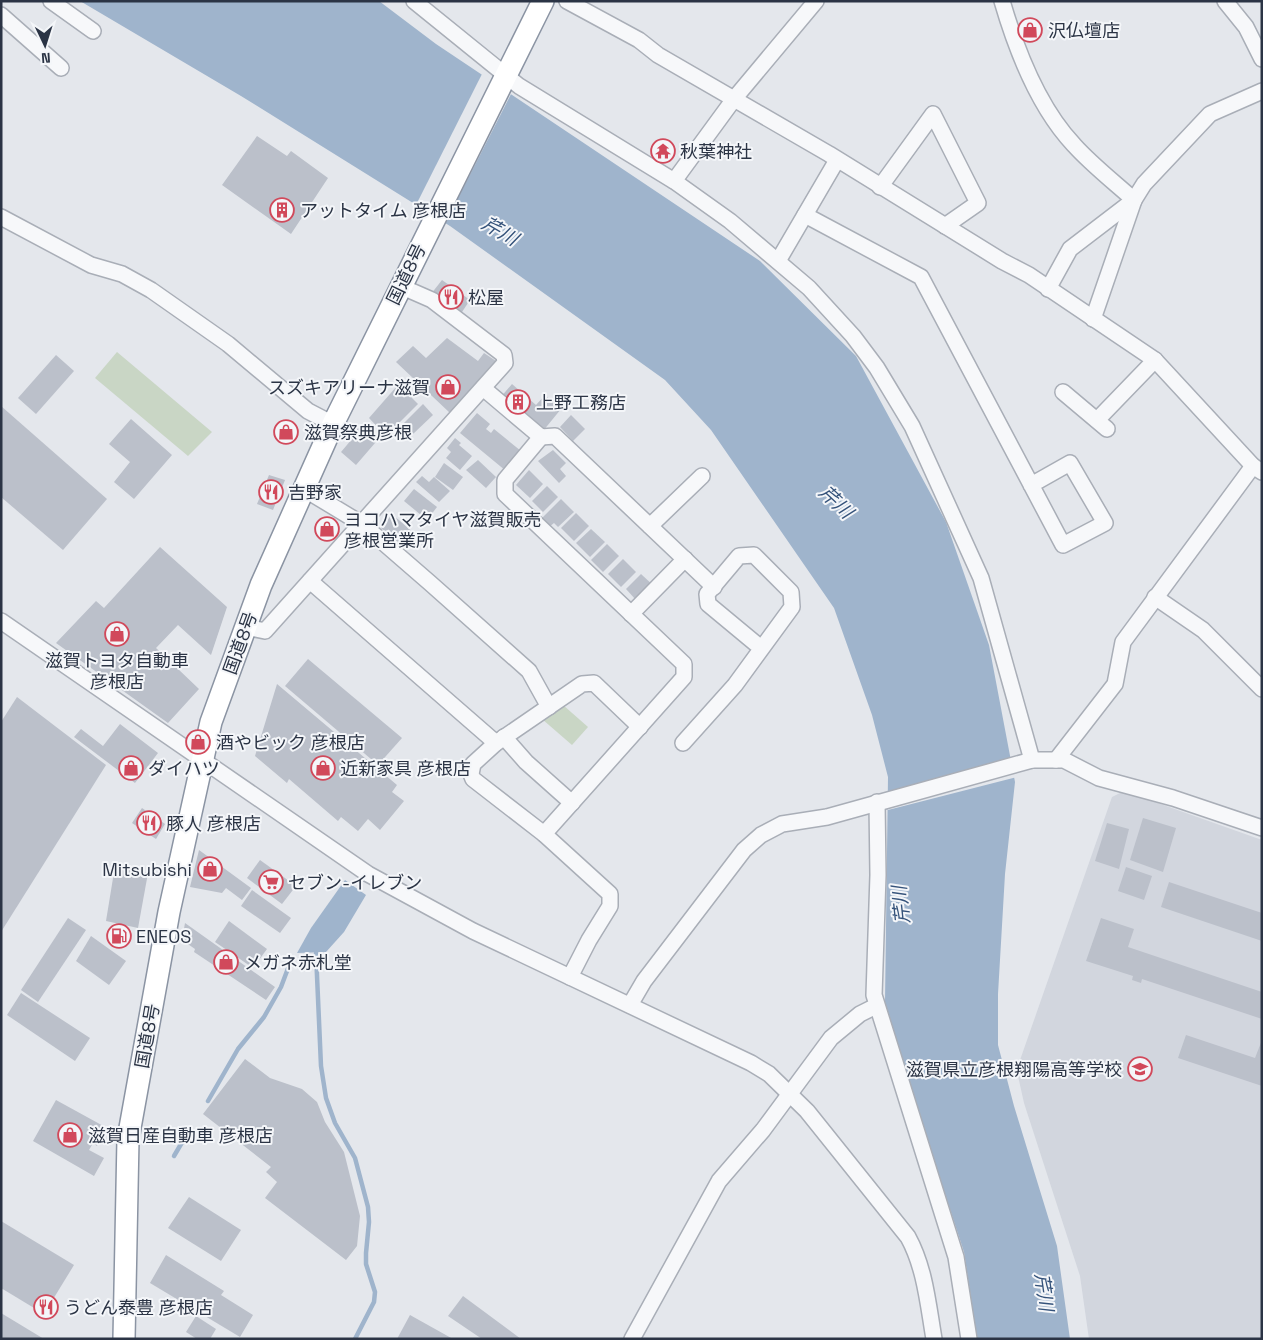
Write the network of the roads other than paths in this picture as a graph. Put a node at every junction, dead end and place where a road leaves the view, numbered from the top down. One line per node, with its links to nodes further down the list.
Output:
1 (51, 1): 9 (street)
2 (414, 1): 12 (street)
3 (543, 1): 12 (highway, 国道8号)
4 (567, 1): 14 (street)
5 (816, 1): 14 (street)
6 (1002, 1): 18 (street)
7 (1225, 1): 10 (street)
8 (1, 15): 11 (street)
9 (93, 31)
10 (1262, 59)
11 (60, 68)
12 (503, 79): 16 (street); 23 (highway, 国道8号)
13 (1262, 91): 18 (street)
14 (734, 99): 15 (street); 16 (street)
15 (837, 160): 17 (street); 19 (street)
16 (674, 181): 22 (street)
17 (880, 187): 21 (street); 21 (street)
18 (1134, 200): 24 (street); 25 (street)
19 (804, 216): 22 (street); 33 (street)
20 (1, 217): 29 (street)
21 (945, 226): 24 (street)
22 (778, 261): 52 (street)
23 (400, 286): 27 (street); 29 (highway, 国道8号)
24 (1048, 289): 25 (street)
25 (1093, 319): 26 (street)
26 (1155, 360): 28 (street); 31 (street)
27 (483, 388): 30 (street); 35 (street)
28 (1063, 392)
29 (333, 424): 34 (highway, 国道8号)
30 (541, 437): 36 (street); 41 (street)
31 (1257, 469): 40 (street)
32 (702, 476): 36 (street)
33 (1031, 485): 33 (street)
34 (304, 489): 35 (street); 43 (highway, 国道8号)
35 (362, 524): 38 (street); 46 (street)
36 (650, 526): 37 (street)
37 (685, 559): 39 (street); 41 (street)
38 (310, 581): 43 (street); 48 (street)
39 (714, 586): 44 (street); 44 (street)
40 (1155, 597): 45 (street); 51 (street)
41 (631, 614): 47 (street)
42 (1, 621): 50 (street)
43 (246, 627): 50 (highway, 国道8号)
44 (761, 648): 49 (street)
45 (1262, 688)
46 (549, 706): 47 (street); 48 (street)
47 (640, 727): 54 (street)
48 (500, 740): 54 (street); 56 (street)
49 (683, 743)
50 (203, 759): 57 (street); 61 (highway, 国道8号)
51 (1056, 760): 52 (street); 55 (street)
52 (1025, 763): 53 (street)
53 (882, 800): 58 (street); 59 (street)
54 (572, 803): 56 (street)
55 (1262, 828)
56 (544, 834): 57 (street)
57 (570, 977): 58 (street)
58 (630, 1005): 60 (street)
59 (876, 1006): 60 (street); 64 (street)
60 (790, 1093): 62 (street); 63 (street)
61 (124, 1339)
62 (632, 1339)
63 (934, 1339)
64 (969, 1339)

